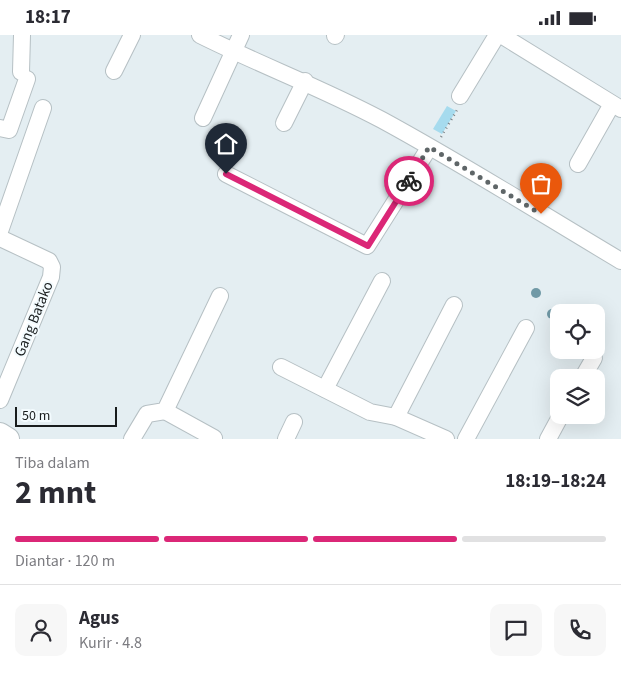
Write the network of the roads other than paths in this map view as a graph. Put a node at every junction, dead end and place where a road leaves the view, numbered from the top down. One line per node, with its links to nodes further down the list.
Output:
1 (22, 35): 14 (street)
2 (132, 35): 7 (street)
3 (200, 35): 6 (street)
4 (241, 35): 6 (street)
5 (499, 35): 9 (street); 10 (street)
6 (234, 52): 8 (street); 12 (street)
7 (114, 71)
8 (305, 81): 13 (street); 15 (street)
9 (460, 96)
10 (616, 107): 16 (street)
11 (44, 108): 18 (street)
12 (203, 118)
13 (284, 123)
14 (0, 127)
15 (429, 147): 17 (street); 20 (street)
16 (578, 164)
17 (226, 174)
18 (0, 231)
19 (0, 238): 27 (street, Gang Batako)
20 (621, 261)
21 (382, 281): 26 (street)
22 (220, 297): 28 (street)
23 (454, 305): 29 (street)
24 (526, 328): 38 (street)
25 (281, 367): 26 (street)
26 (325, 389): 29 (street)
27 (0, 400)
28 (165, 411): 33 (street); 35 (street)
29 (396, 417): 37 (street)
30 (294, 422): 36 (street)
31 (556, 424): 39 (street)
32 (0, 434): 34 (street)
33 (214, 438)
34 (8, 439)
35 (132, 439)
36 (286, 439)
37 (446, 439)
38 (466, 439)
39 (548, 439)

